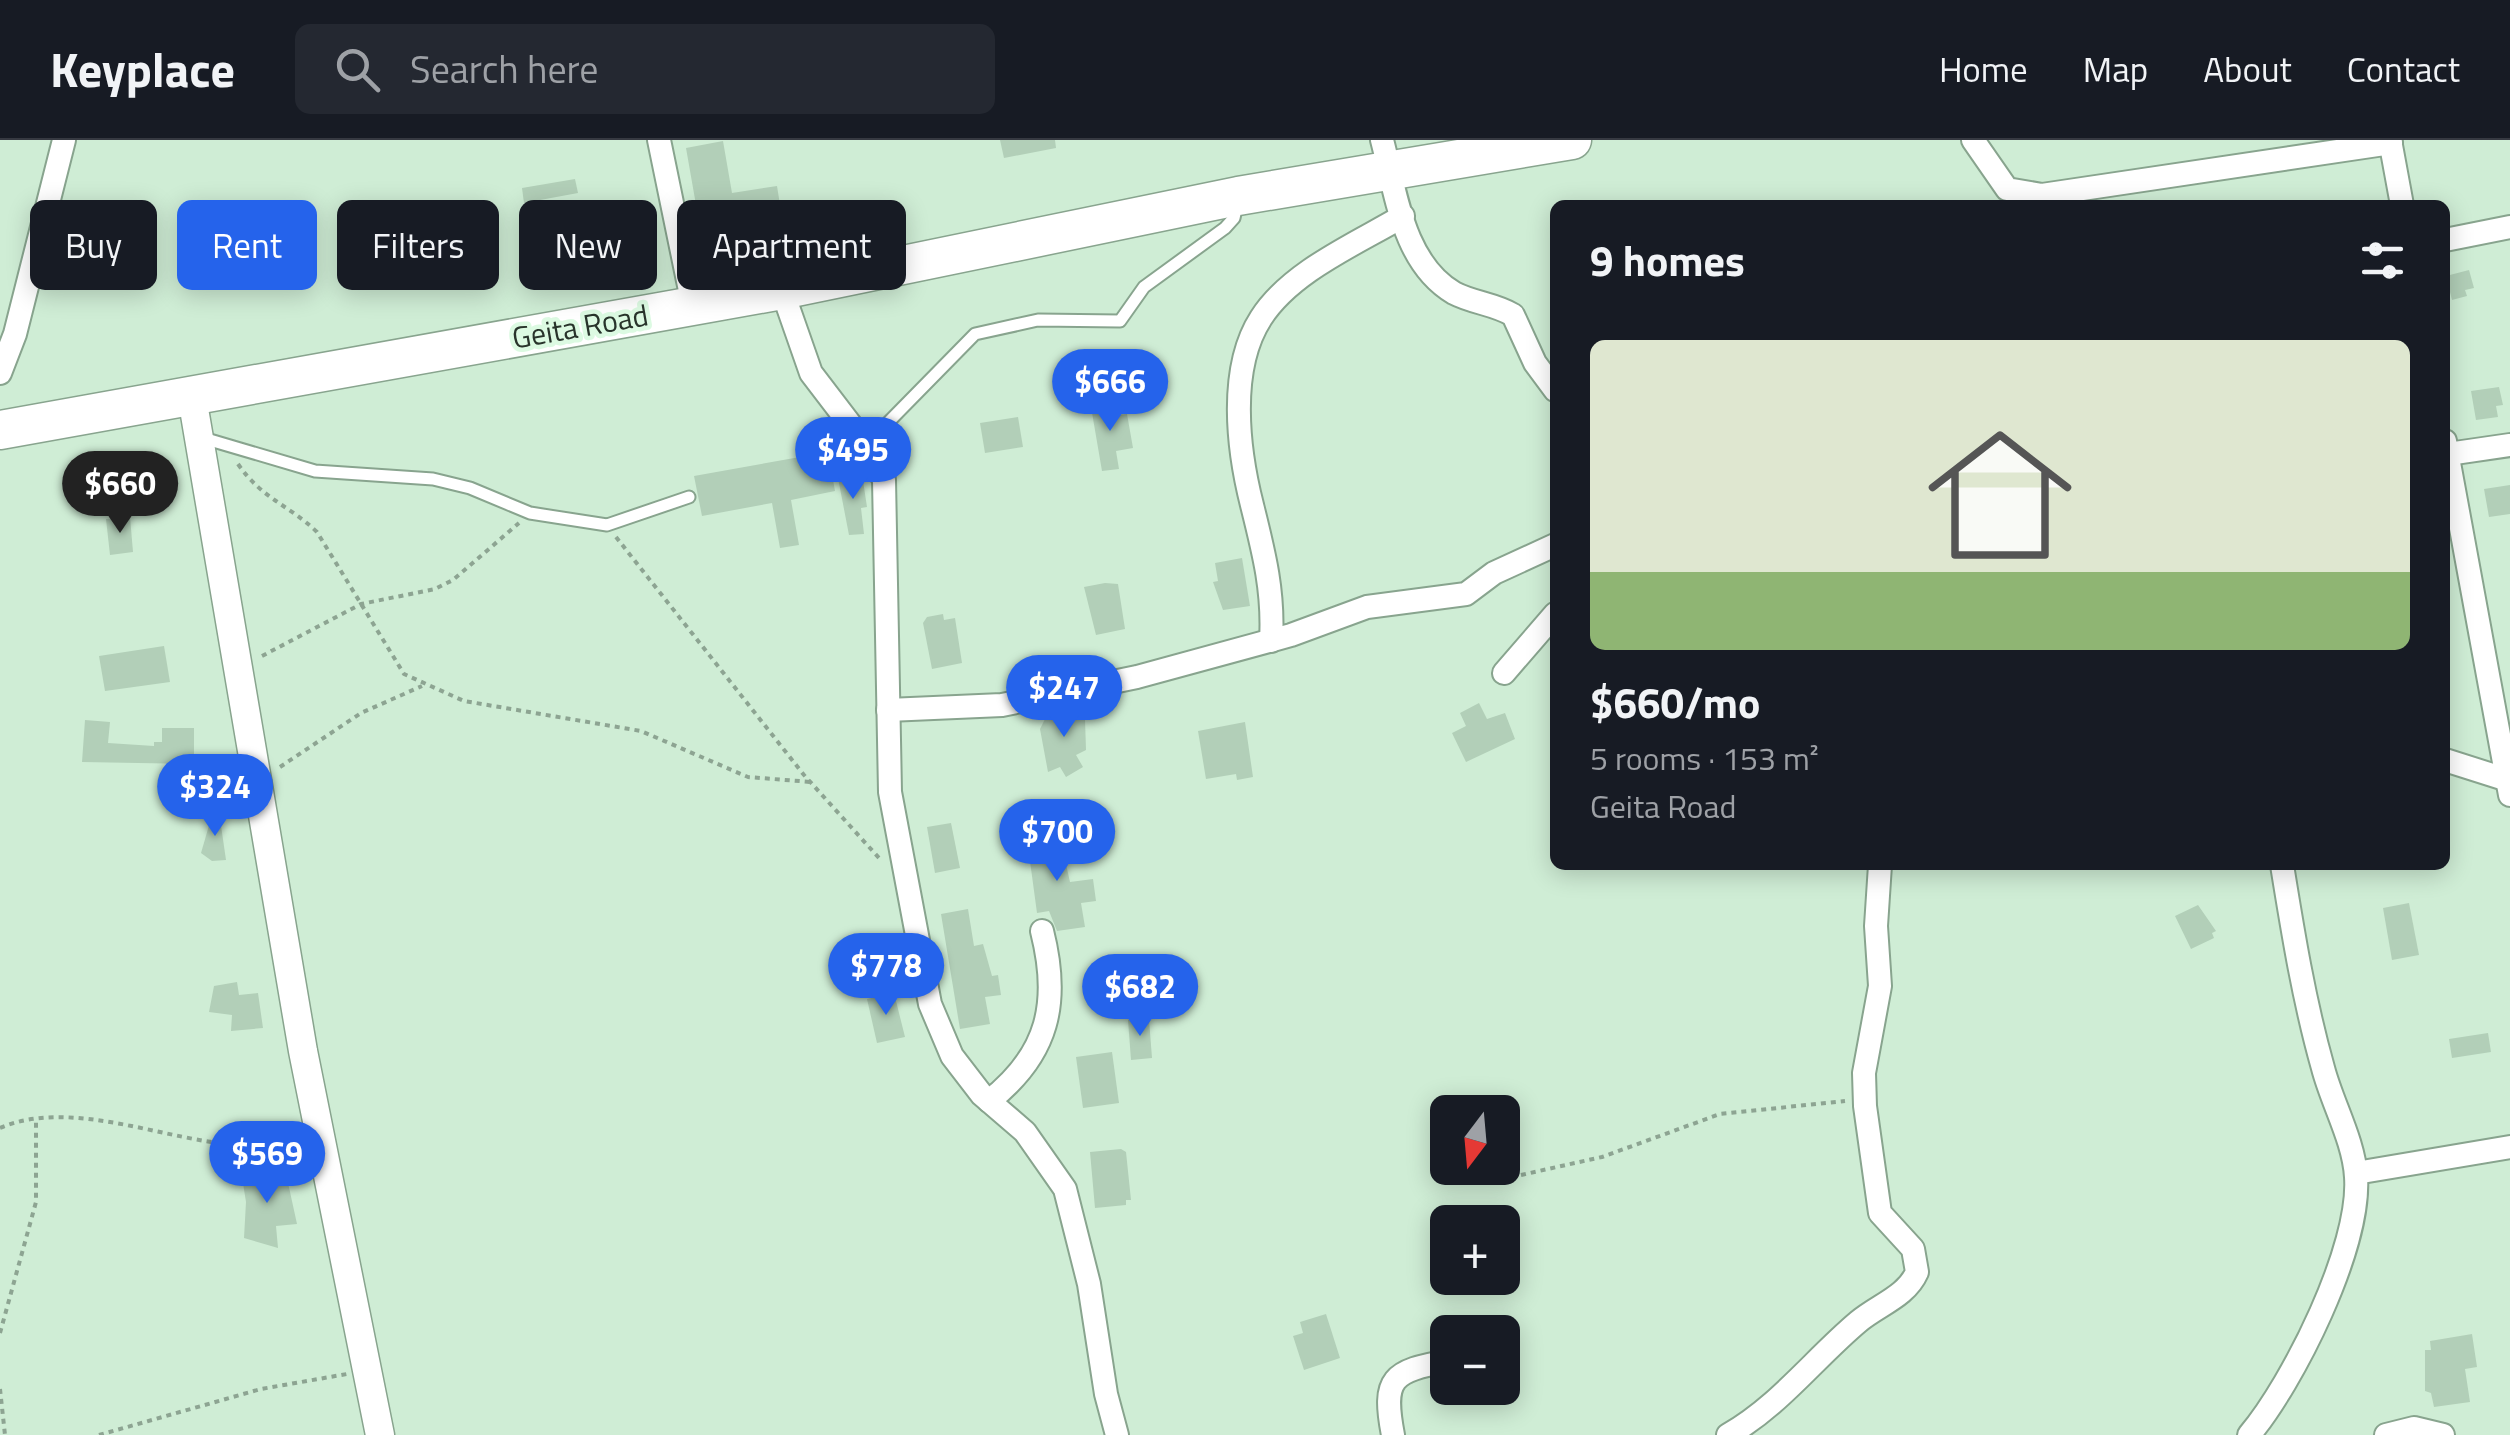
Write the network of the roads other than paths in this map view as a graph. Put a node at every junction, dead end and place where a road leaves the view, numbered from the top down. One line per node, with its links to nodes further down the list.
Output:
1 (64, 140): 15 (street)
2 (660, 140): 14 (street)
3 (1572, 140): 6 (highway, Geita Road)
4 (1973, 140): 5 (street)
5 (2391, 142): 8 (street)
6 (1386, 157): 7 (highway, Geita Road); 9 (street)
7 (1238, 196): 12 (highway, Geita Road); 20 (lane)
8 (2401, 200)
9 (1403, 216): 16 (street); 27 (street)
10 (2510, 227): 11 (street)
11 (2450, 239)
12 (906, 264)
13 (782, 290): 14 (highway, Geita Road); 20 (street)
14 (693, 305): 17 (highway, Geita Road)
15 (0, 374)
16 (1550, 383)
17 (192, 397): 18 (highway, Geita Road); 19 (street)
18 (0, 430)
19 (214, 441): 24 (lane); 40 (street)
20 (866, 444): 30 (street)
21 (2510, 446): 22 (street)
22 (2450, 447)
23 (2450, 460): 28 (street)
24 (689, 497)
25 (1550, 547): 27 (street)
26 (1550, 620): 29 (street)
27 (1271, 641): 30 (street)
28 (2500, 671): 32 (street)
29 (1504, 673)
30 (888, 710): 36 (street)
31 (2450, 762): 32 (street)
32 (2509, 790)
33 (1880, 870): 43 (street)
34 (2283, 870): 38 (street)
35 (1042, 930): 36 (street)
36 (989, 1100): 41 (street)
37 (2510, 1146): 38 (street)
38 (2356, 1174): 44 (street)
39 (1430, 1365): 42 (street)
40 (380, 1435)
41 (1117, 1435)
42 (1393, 1435)
43 (1728, 1435)
44 (2249, 1435)
45 (2386, 1435): 46 (street)
46 (2443, 1435)

